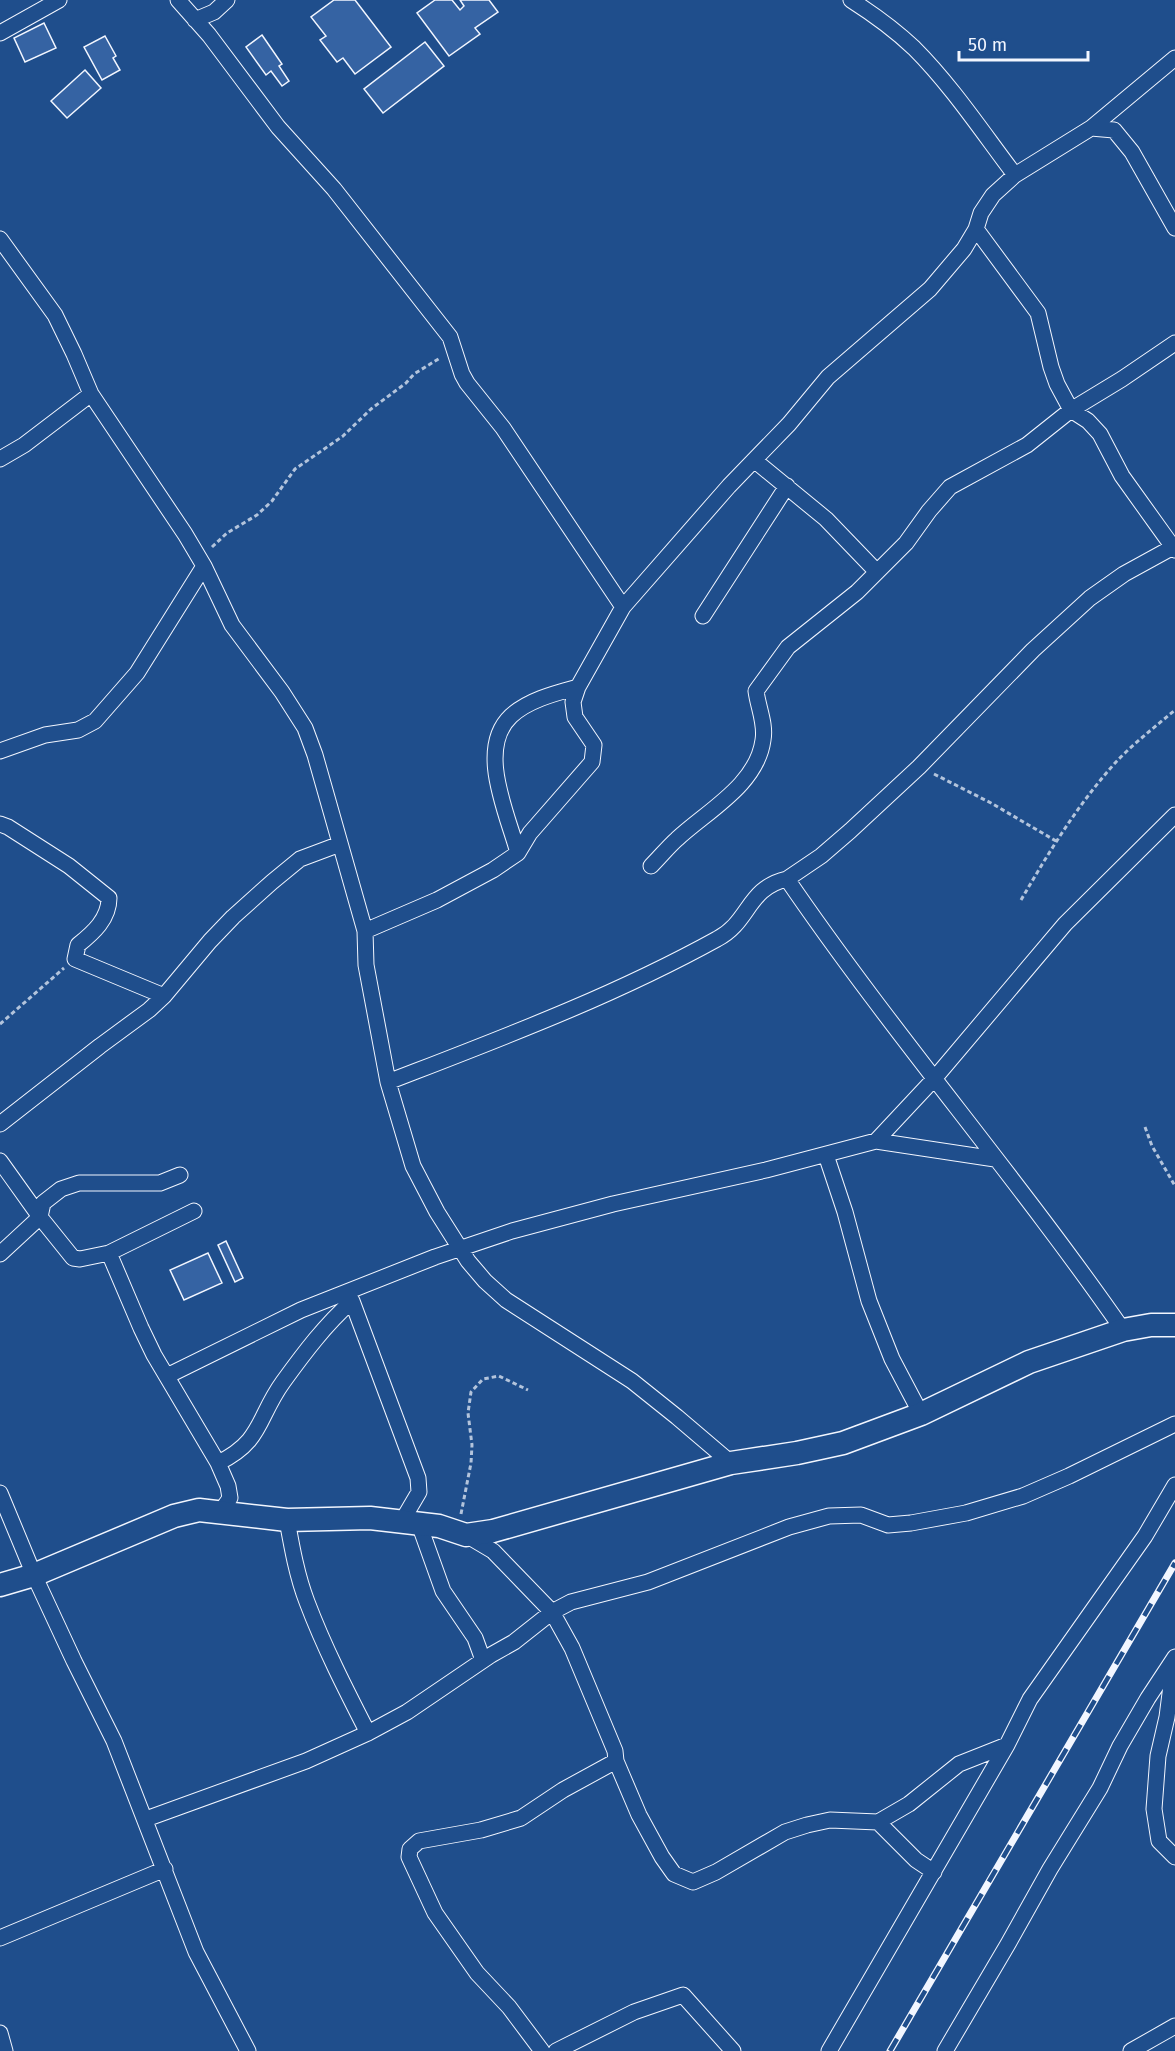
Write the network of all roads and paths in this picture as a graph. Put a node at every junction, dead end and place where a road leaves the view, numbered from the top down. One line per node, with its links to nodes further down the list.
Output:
1 (59, 0): 6 (street)
2 (178, 0): 5 (street)
3 (227, 0): 5 (street)
4 (851, 0): 9 (street)
5 (195, 20): 14 (street)
6 (0, 33)
7 (1175, 58): 8 (street)
8 (1090, 128): 9 (street); 10 (street)
9 (1015, 175): 11 (street)
10 (1175, 228)
11 (976, 229): 16 (street); 18 (street)
12 (0, 239): 15 (street)
13 (1175, 343): 16 (street)
14 (454, 348): 21 (path); 23 (street)
15 (90, 394): 17 (street); 21 (street)
16 (1071, 410): 20 (street); 22 (street)
17 (0, 459)
18 (754, 460): 19 (street); 23 (street)
19 (787, 486): 22 (street); 24 (street)
20 (1174, 548): 28 (street)
21 (202, 562): 27 (street); 32 (street)
22 (877, 572): 34 (street)
23 (623, 607): 25 (street)
24 (703, 616)
25 (578, 687): 33 (street); 33 (street)
26 (1175, 710): 31 (path)
27 (0, 751)
28 (919, 767): 31 (path); 35 (street)
29 (1175, 815): 41 (street)
30 (0, 824): 38 (street)
31 (1056, 842): 36 (path)
32 (340, 844): 37 (street); 39 (street)
33 (518, 853): 37 (street)
34 (651, 866)
35 (787, 879): 41 (street); 42 (street)
36 (1021, 900)
37 (365, 931): 42 (street)
38 (75, 959): 39 (street); 40 (path)
39 (164, 996): 43 (street)
40 (0, 1024)
41 (934, 1079): 45 (street); 47 (street)
42 (388, 1082): 53 (street)
43 (0, 1125)
44 (1146, 1127): 50 (path)
45 (876, 1141): 46 (street); 47 (street)
46 (826, 1155): 53 (street); 61 (street)
47 (995, 1159): 58 (street)
48 (0, 1161): 52 (street)
49 (180, 1175): 52 (street)
50 (1175, 1186)
51 (194, 1210): 54 (street)
52 (40, 1217): 54 (street); 55 (street)
53 (459, 1248): 56 (street); 64 (street)
54 (109, 1253): 59 (street)
55 (0, 1254)
56 (349, 1297): 59 (street); 63 (street); 69 (street)
57 (1175, 1325): 58 (street)
58 (1123, 1330): 61 (street)
59 (167, 1376): 63 (street)
60 (528, 1390): 70 (path)
61 (921, 1414): 64 (street)
62 (1175, 1424): 73 (street)
63 (218, 1463): 67 (street)
64 (730, 1464): 70 (street)
65 (1175, 1485): 77 (street)
66 (0, 1493): 71 (street)
67 (221, 1511): 68 (street); 71 (street)
68 (287, 1520): 69 (street); 76 (street)
69 (410, 1522): 70 (street); 75 (street)
70 (462, 1534): 73 (street)
71 (34, 1575): 72 (street); 79 (street)
72 (0, 1585)
73 (552, 1612): 75 (street); 78 (street)
74 (1175, 1657): 81 (street); 93 (street)
75 (483, 1660): 76 (street)
76 (368, 1733): 79 (street)
77 (1007, 1745): 80 (street); 83 (street)
78 (616, 1761): 80 (street); 89 (street)
79 (146, 1819): 82 (street)
80 (878, 1822): 83 (street)
81 (1175, 1857)
82 (165, 1869): 84 (street); 88 (street)
83 (934, 1872): 92 (street)
84 (0, 1938)
85 (1175, 2026): 94 (street)
86 (0, 2033): 87 (street)
87 (5, 2051)
88 (248, 2051)
89 (542, 2051)
90 (556, 2051): 91 (street)
91 (733, 2051)
92 (830, 2051)
93 (945, 2051)
94 (1131, 2051)

